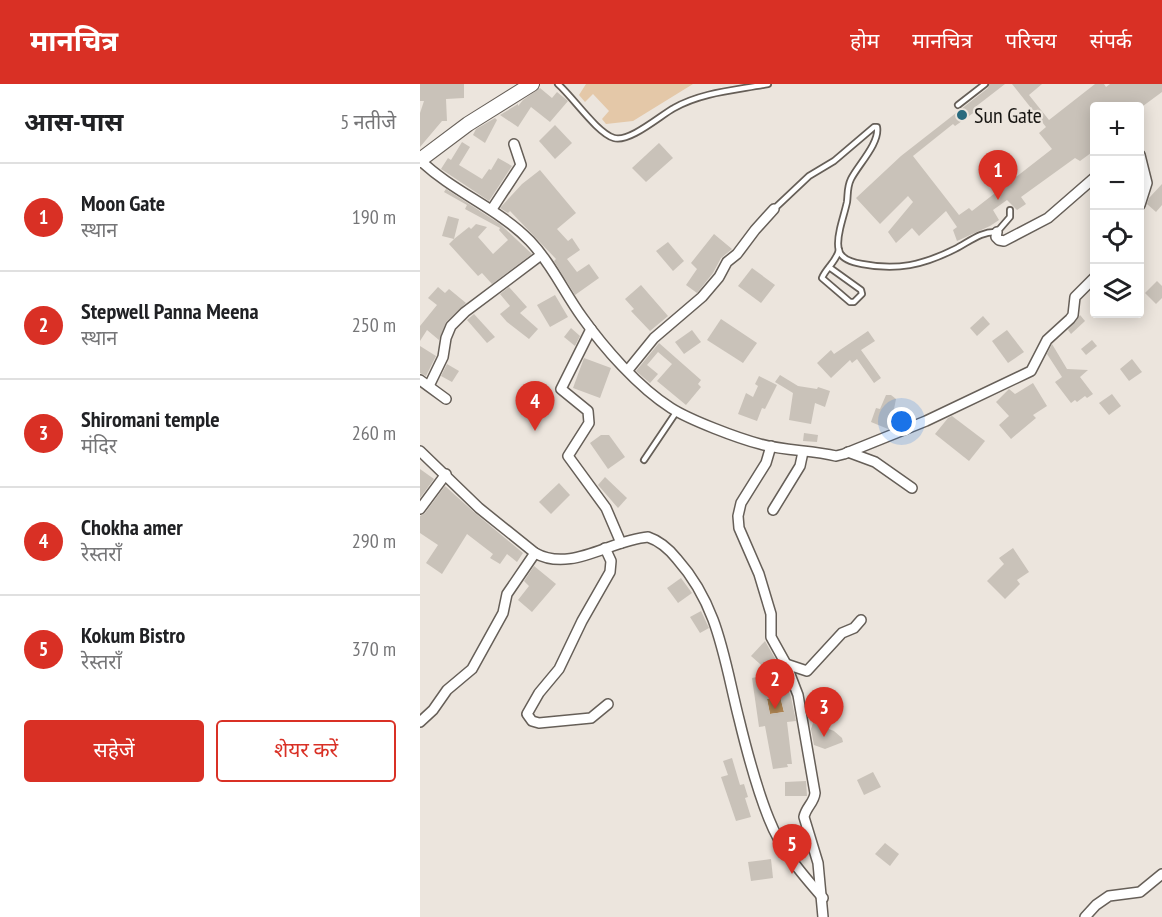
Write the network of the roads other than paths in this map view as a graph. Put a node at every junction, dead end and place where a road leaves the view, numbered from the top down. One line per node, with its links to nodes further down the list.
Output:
1 (532, 84): 7 (main road)
2 (558, 84): 3 (lane)
3 (768, 84)
4 (985, 84): 5 (lane)
5 (958, 105)
6 (514, 144): 11 (street)
7 (420, 160): 11 (street)
8 (1144, 171): 10 (street)
9 (1090, 182): 14 (street)
10 (1144, 192)
11 (492, 209): 16 (street)
12 (774, 209): 15 (lane); 20 (street)
13 (1010, 210): 14 (lane)
14 (997, 232): 15 (lane)
15 (839, 250): 17 (lane)
16 (541, 255): 19 (street); 22 (street)
17 (829, 267): 17 (lane)
18 (1090, 283): 28 (street)
19 (591, 329): 20 (street); 34 (street)
20 (628, 370): 24 (street)
21 (420, 380): 22 (street)
22 (429, 386): 23 (street)
23 (446, 399)
24 (677, 411): 25 (street); 29 (lane)
25 (771, 446): 27 (street); 38 (street)
26 (420, 451): 30 (street)
27 (803, 452): 28 (street); 33 (street)
28 (848, 452): 31 (street)
29 (644, 460)
30 (446, 474): 32 (street); 36 (street)
31 (912, 488)
32 (420, 509)
33 (773, 510)
34 (621, 543): 35 (street); 42 (street)
35 (605, 548): 36 (street); 39 (street)
36 (535, 553): 40 (street)
37 (861, 620): 38 (street)
38 (786, 664): 42 (street)
39 (608, 704)
40 (420, 722)
41 (1162, 874): 44 (street)
42 (823, 898): 43 (street)
43 (824, 917)
44 (1085, 917)

